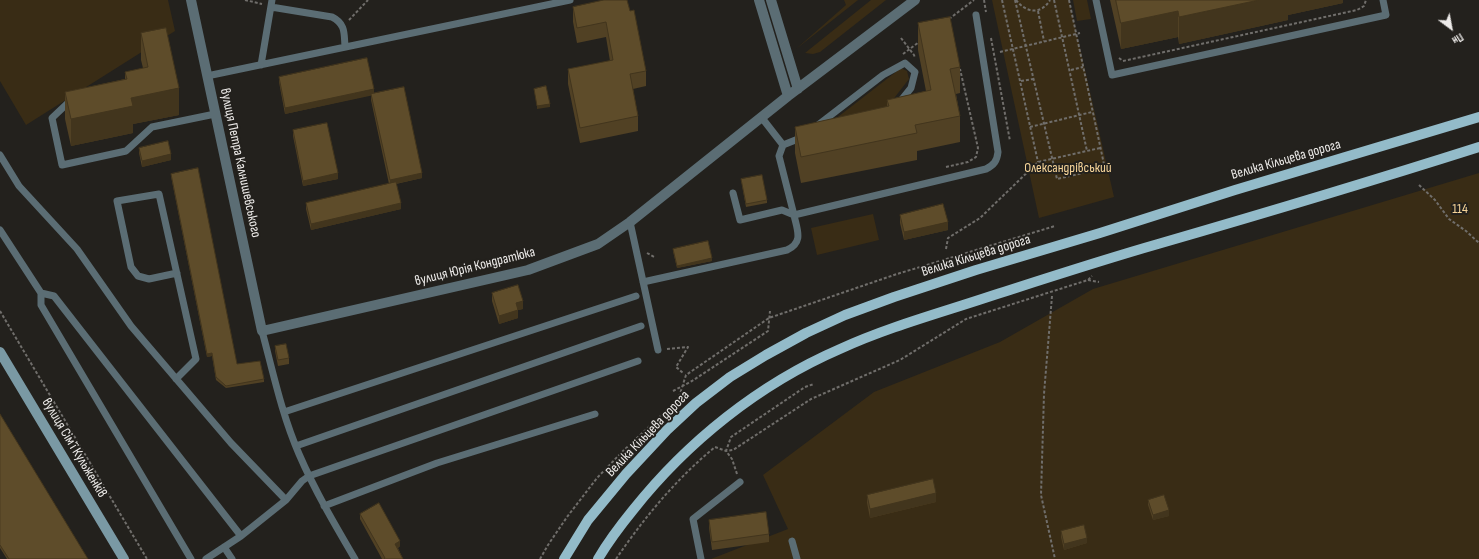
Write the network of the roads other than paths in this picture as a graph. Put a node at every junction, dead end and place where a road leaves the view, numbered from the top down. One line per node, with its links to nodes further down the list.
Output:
1 (191, 0): 14 (street, вулиця Петра Калнишевського)
2 (541, 0): 10 (lane)
3 (570, 0): 10 (lane)
4 (759, 0): 17 (street)
5 (772, 0): 15 (street)
6 (915, 0): 15 (street, вулиця Юрія Кондратюка)
7 (1096, 0): 8 (lane)
8 (1383, 0)
9 (271, 3): 12 (lane); 13 (lane)
10 (550, 4): 12 (lane)
11 (976, 15): 28 (lane)
12 (345, 47): 13 (lane)
13 (261, 65): 14 (lane)
14 (207, 76): 19 (street, вулиця Петра Калнишевського)
15 (798, 89): 17 (street, вулиця Юрія Кондратюка)
16 (81, 96): 19 (lane)
17 (788, 96): 21 (street, вулиця Юрія Кондратюка)
18 (893, 112): 23 (lane)
19 (215, 114): 36 (street, вулиця Петра Калнишевського)
20 (1479, 117): 56 (main road, Велика Кільцева дорога)
21 (762, 118): 24 (lane); 29 (street, вулиця Юрія Кондратюка)
22 (821, 132): 23 (lane)
23 (806, 135): 24 (lane)
24 (782, 145): 28 (lane)
25 (1479, 147): 57 (main road)
26 (0, 155): 40 (lane)
27 (733, 193): 28 (lane)
28 (794, 215): 32 (lane)
29 (630, 222): 32 (lane); 36 (street, вулиця Юрія Кондратюка)
30 (0, 230): 33 (lane)
31 (177, 273): 31 (lane); 40 (lane)
32 (643, 282): 37 (lane)
33 (41, 293): 48 (lane); 52 (lane)
34 (636, 296): 41 (lane)
35 (641, 326): 43 (lane)
36 (262, 331): 41 (lane)
37 (658, 350)
38 (0, 352): 51 (main road, вулиця Сімʼї Кульженків)
39 (638, 361): 44 (lane)
40 (176, 379): 46 (lane)
41 (284, 412): 43 (lane)
42 (595, 414): 47 (lane)
43 (296, 446): 44 (lane)
44 (309, 476): 46 (lane); 47 (lane)
45 (740, 482): 58 (lane)
46 (286, 500): 48 (lane)
47 (324, 506): 55 (lane)
48 (241, 536): 50 (lane)
49 (792, 540): 59 (lane)
50 (224, 547): 53 (lane); 54 (lane)
51 (124, 559)
52 (191, 559)
53 (206, 559)
54 (232, 559)
55 (355, 559)
56 (564, 559)
57 (598, 559)
58 (701, 559)
59 (797, 559)

